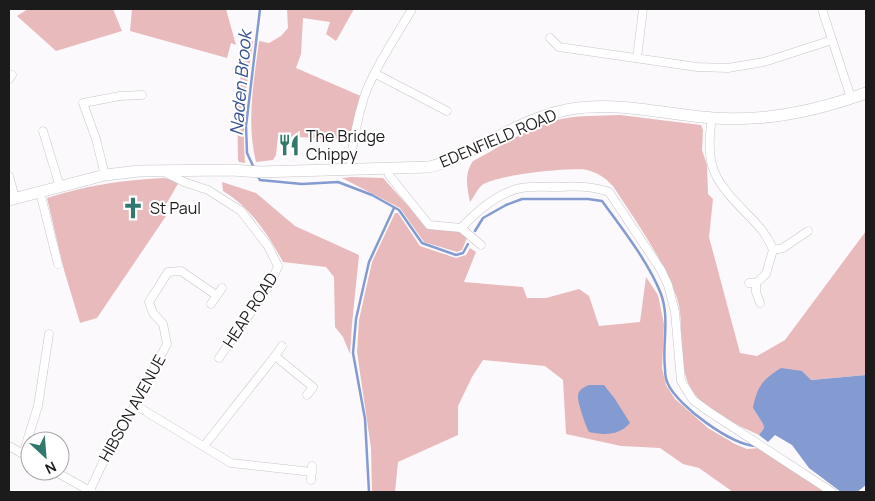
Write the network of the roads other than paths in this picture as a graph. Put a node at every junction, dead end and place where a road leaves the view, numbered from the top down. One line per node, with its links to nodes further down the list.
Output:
1 (412, 9): 7 (street)
2 (644, 9): 6 (street)
3 (822, 9): 5 (street)
4 (550, 38): 6 (street)
5 (832, 40): 6 (street); 10 (street)
6 (637, 58)
7 (376, 74): 11 (street); 15 (street)
8 (866, 93): 10 (main road, EDENFIELD ROAD)
9 (142, 95): 17 (street)
10 (851, 98): 12 (main road, EDENFIELD ROAD)
11 (447, 111)
12 (712, 118): 14 (main road, EDENFIELD ROAD); 25 (street)
13 (43, 131): 19 (street)
14 (389, 168): 15 (main road, EDENFIELD ROAD); 22 (street)
15 (350, 169): 16 (main road, EDENFIELD ROAD)
16 (162, 171): 17 (main road, EDENFIELD ROAD); 34 (street, HEAP ROAD)
17 (105, 175): 19 (main road, EDENFIELD ROAD)
18 (9, 176): 21 (street)
19 (60, 187): 20 (main road, EDENFIELD ROAD)
20 (40, 192): 21 (main road, EDENFIELD ROAD); 26 (street)
21 (12, 199)
22 (461, 228): 24 (street); 44 (street)
23 (808, 230): 25 (street)
24 (481, 245)
25 (773, 250): 29 (street)
26 (58, 264)
27 (222, 288): 28 (street)
28 (216, 295): 30 (street); 36 (street, HIBSON AVENUE)
29 (760, 303)
30 (211, 304)
31 (50, 334): 37 (street)
32 (282, 346): 33 (street)
33 (275, 356): 35 (street); 39 (street)
34 (219, 358)
35 (307, 395)
36 (135, 405): 39 (street); 43 (street, HIBSON AVENUE)
37 (32, 431)
38 (9, 446): 40 (street)
39 (204, 446): 41 (street)
40 (20, 452)
41 (312, 473)
42 (70, 479): 43 (street)
43 (92, 491)
44 (832, 492)

